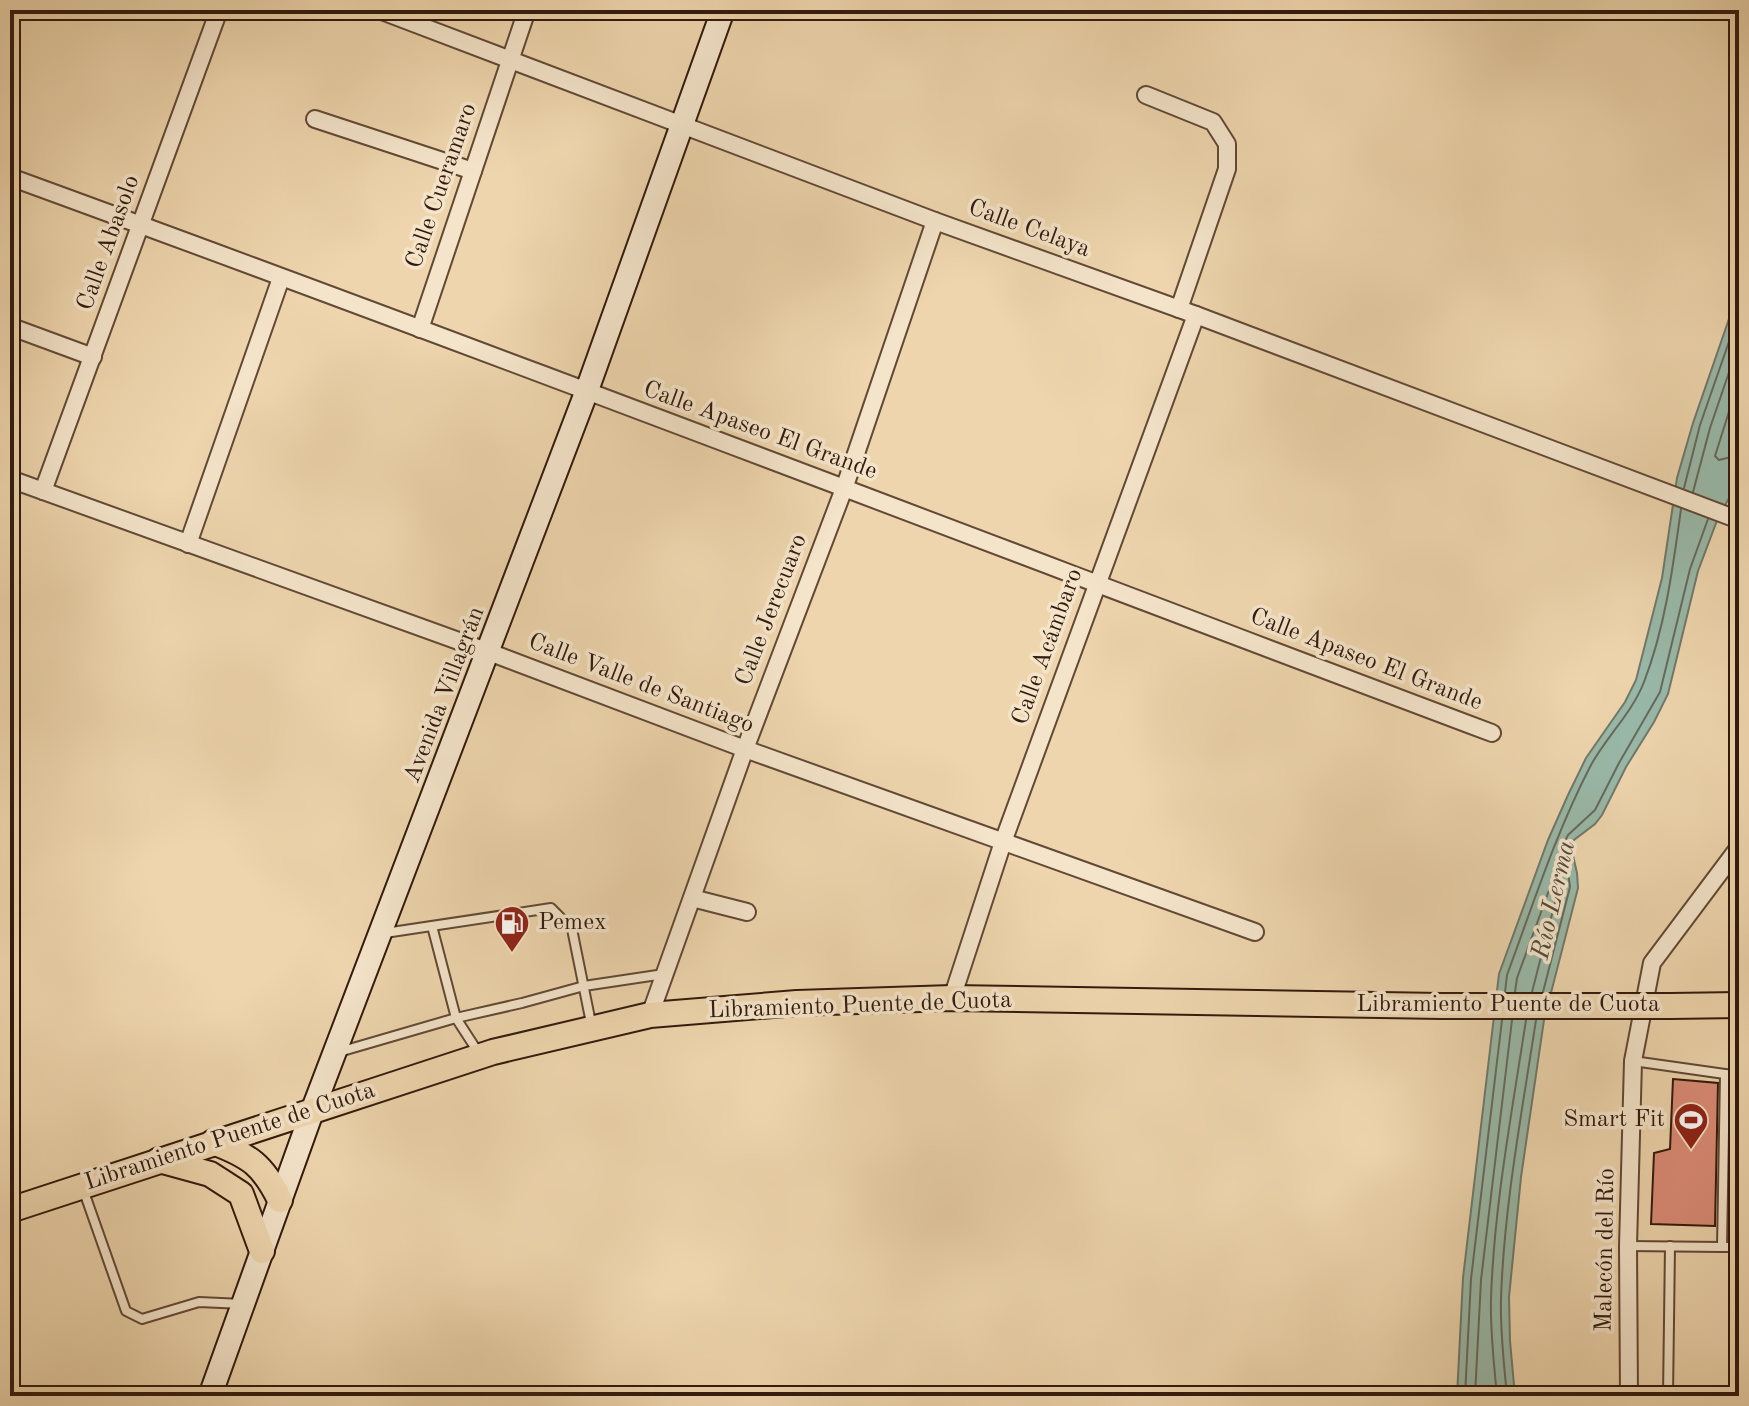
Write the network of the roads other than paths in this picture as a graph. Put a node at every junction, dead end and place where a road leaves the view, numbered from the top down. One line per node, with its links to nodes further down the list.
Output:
1 (219, 10): 12 (street, Calle Abasolo)
2 (379, 10): 5 (street, Calle Celaya)
3 (527, 10): 5 (street, Calle Cueramaro)
4 (723, 10): 8 (street, Avenida Villagrán)
5 (511, 58): 8 (street, Calle Celaya); 9 (street, Calle Cueramaro)
6 (1146, 95): 14 (street)
7 (315, 119): 9 (street)
8 (682, 124): 11 (street, Calle Celaya); 19 (street, Avenida Villagrán)
9 (473, 171): 17 (street, Calle Cueramaro)
10 (10, 177): 12 (street, Calle Apaseo El Grande)
11 (935, 221): 14 (street, Calle Celaya); 21 (street, Calle Jerecuaro)
12 (141, 225): 13 (street, Calle Apaseo El Grande); 18 (street, Calle Abasolo)
13 (281, 278): 17 (street, Calle Apaseo El Grande); 24 (street)
14 (1179, 309): 15 (street, Calle Celaya)
15 (1196, 315): 23 (street, Calle Celaya); 25 (street, Calle Acámbaro)
16 (17, 329): 18 (street)
17 (420, 329): 19 (street, Calle Apaseo El Grande)
18 (93, 357): 22 (street, Calle Abasolo)
19 (586, 393): 21 (street, Calle Apaseo El Grande); 26 (street, Avenida Villagrán)
20 (10, 479): 22 (street, Calle Valle de Santiago)
21 (845, 486): 25 (street, Calle Apaseo El Grande); 28 (street, Calle Jerecuaro)
22 (43, 491): 24 (street, Calle Valle de Santiago)
23 (1739, 520)
24 (188, 544): 26 (street, Calle Valle de Santiago)
25 (1097, 584): 27 (street, Calle Apaseo El Grande); 29 (street, Calle Acámbaro)
26 (489, 652): 28 (street, Calle Valle de Santiago); 35 (street, Avenida Villagrán)
27 (1492, 733)
28 (745, 749): 29 (street, Calle Valle de Santiago); 31 (street, Calle Jerecuaro)
29 (1003, 842): 34 (street, Calle Valle de Santiago); 38 (street, Calle Acámbaro)
30 (1739, 847): 45 (street, Malecón del Río)
31 (692, 898): 32 (street); 36 (street, Calle Jerecuaro)
32 (747, 912)
33 (432, 926): 35 (lane); 37 (lane); 41 (lane)
34 (1255, 932)
35 (380, 934): 43 (street, Avenida Villagrán)
36 (665, 974): 37 (lane); 40 (street, Calle Jerecuaro)
37 (584, 986): 41 (lane); 42 (lane)
38 (952, 998): 39 (main road, Libramiento Puente de Cuota, bridge); 40 (main road, Libramiento Puente de Cuota)
39 (1739, 1005)
40 (650, 1015): 42 (main road, Libramiento Puente de Cuota)
41 (456, 1018): 43 (lane); 44 (lane)
42 (592, 1028): 44 (main road, Libramiento Puente de Cuota)
43 (335, 1053): 48 (street, Avenida Villagrán)
44 (480, 1056): 48 (main road, Libramiento Puente de Cuota)
45 (1633, 1061): 46 (lane); 54 (street, Malecón del Río)
46 (1725, 1074): 47 (lane); 56 (lane)
47 (1739, 1076)
48 (313, 1109): 49 (main road, Libramiento Puente de Cuota); 52 (street, Avenida Villagrán)
49 (213, 1142): 50 (main road, Libramiento Puente de Cuota); 52 (main road)
50 (159, 1160): 51 (main road, Libramiento Puente de Cuota); 58 (main road)
51 (82, 1186): 53 (main road, Libramiento Puente de Cuota); 59 (lane)
52 (280, 1200): 58 (street, Avenida Villagrán)
53 (10, 1210)
54 (1628, 1246): 55 (lane); 61 (street, Malecón del Río)
55 (1670, 1246): 56 (lane); 62 (lane)
56 (1722, 1247): 57 (lane)
57 (1739, 1247)
58 (262, 1251): 59 (street, Avenida Villagrán)
59 (244, 1304): 60 (street, Avenida Villagrán)
60 (210, 1396)
61 (1629, 1396)
62 (1668, 1396)

